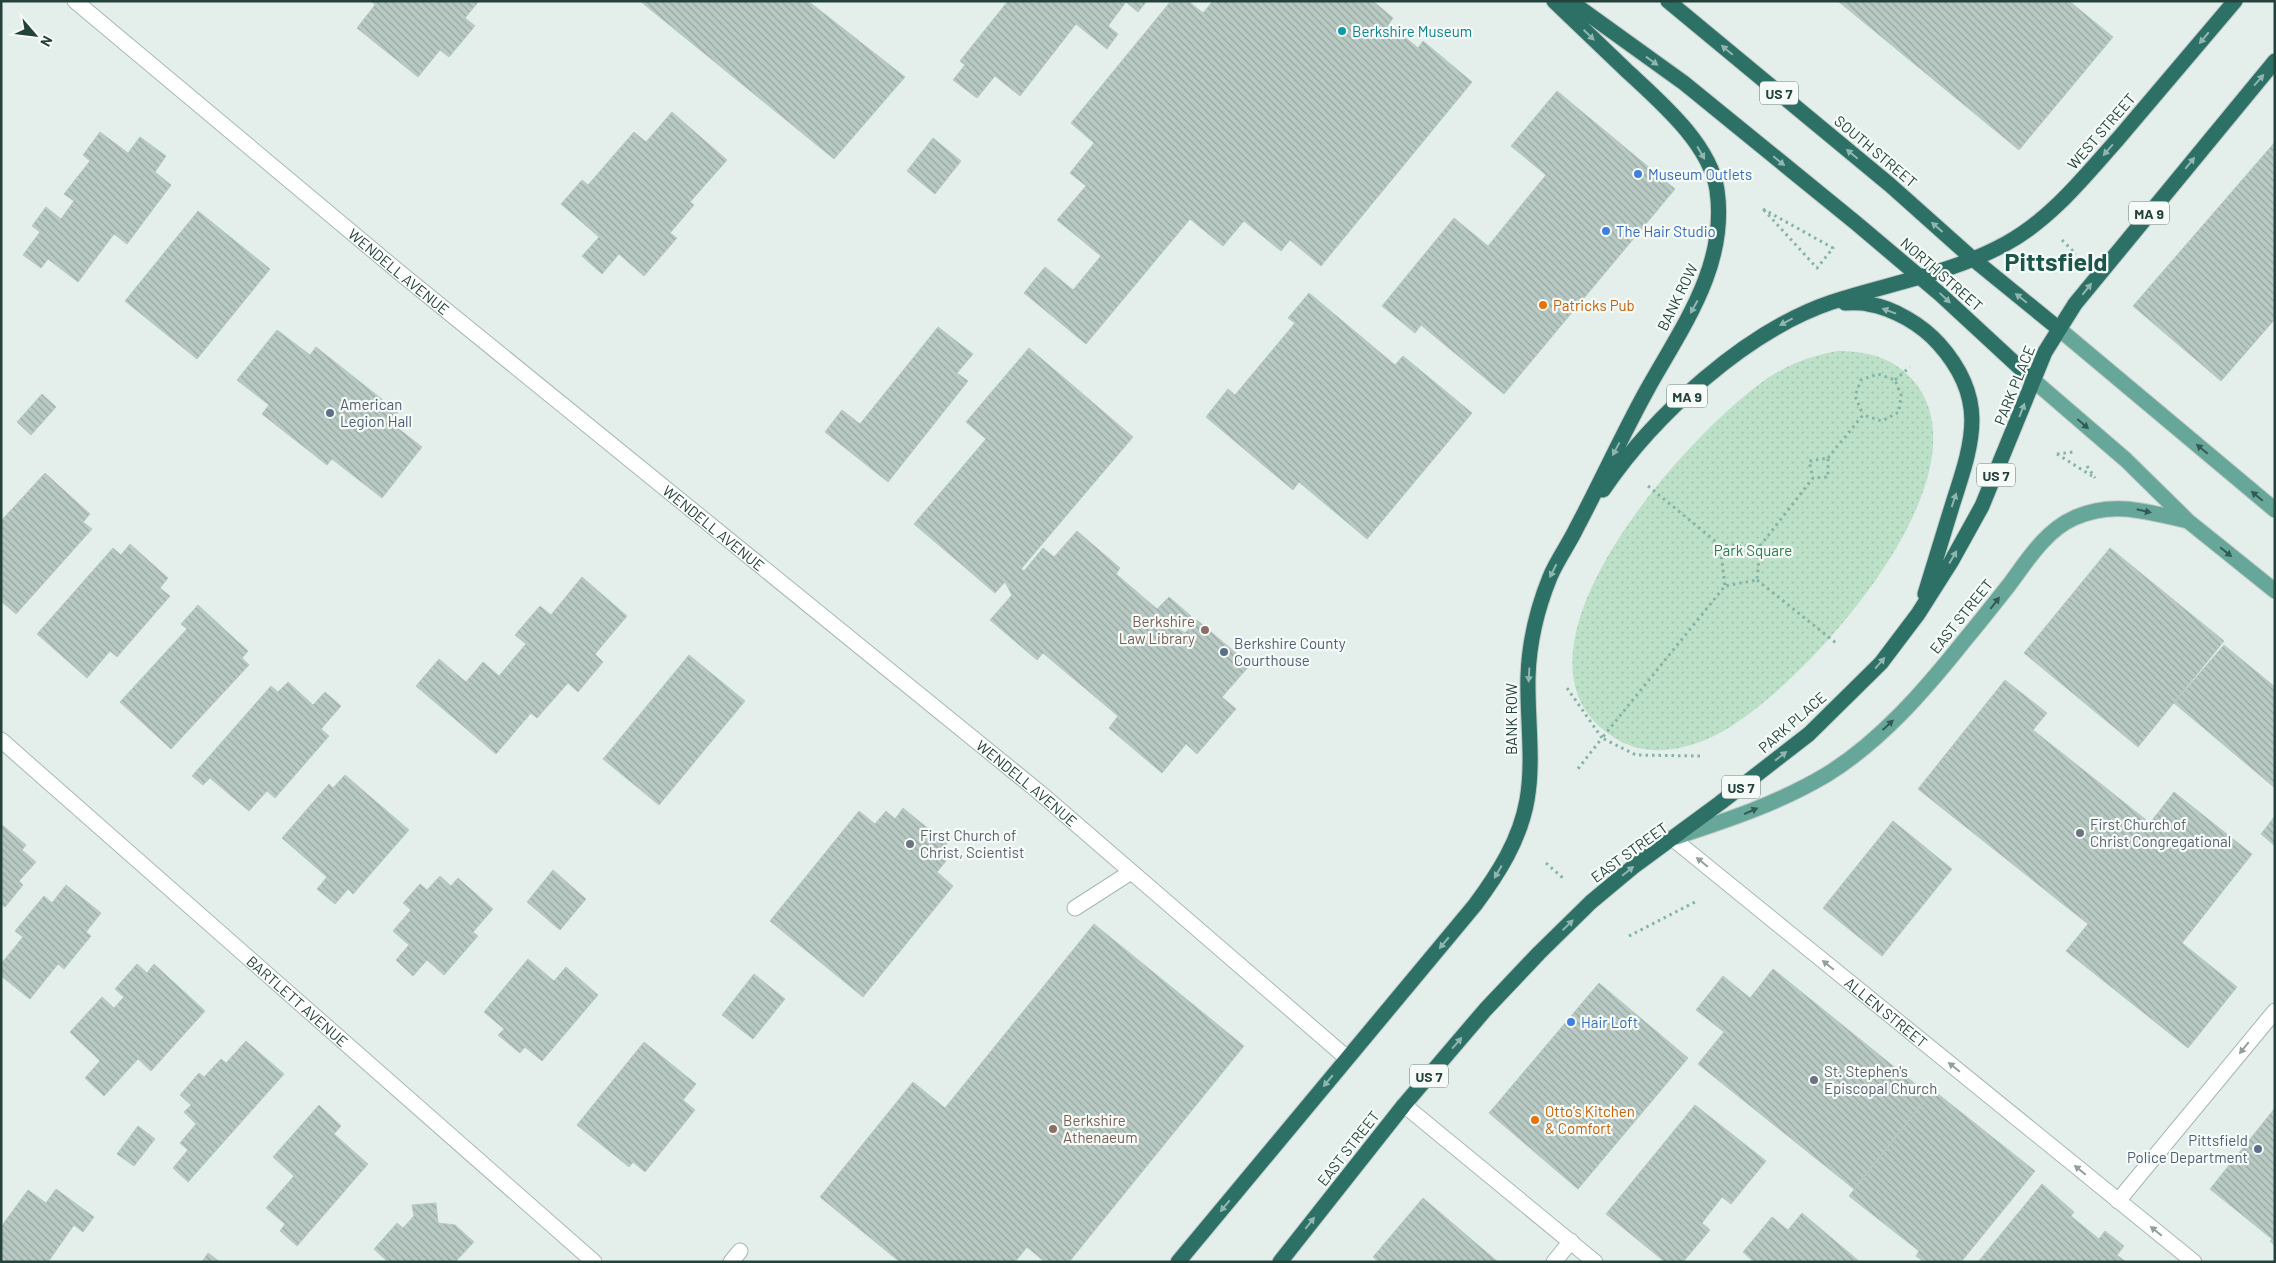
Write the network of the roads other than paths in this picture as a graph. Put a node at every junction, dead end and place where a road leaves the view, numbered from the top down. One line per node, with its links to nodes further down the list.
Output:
1 (75, 1): 20 (street, WENDELL AVENUE)
2 (1554, 1): 15 (highway, BANK ROW, one-way to 15)
3 (1570, 1): 8 (highway, NORTH STREET, one-way to 8)
4 (1668, 1): 7 (highway, SOUTH STREET / US 7, one-way to 4)
5 (2236, 1): 7 (highway, WEST STREET / MA 9, one-way to 7)
6 (2275, 62): 10 (highway, MA 9, one-way to 6)
7 (1973, 259): 8 (highway, BANK ROW / MA 9); 10 (highway, SOUTH STREET / US 7, one-way to 7)
8 (1921, 277): 9 (highway, BANK ROW / MA 9); 11 (highway, NORTH STREET, one-way to 11)
9 (1831, 303): 12 (highway, BANK ROW, one-way to 9); 15 (highway, BANK ROW / MA 9, one-way to 15)
10 (2059, 329): 11 (highway, PARK PLACE / US 7); 13 (main road, one-way to 10)
11 (2033, 380): 14 (main road, NORTH STREET, one-way to 14); 17 (highway, PARK PLACE / US 7, one-way to 11)
12 (1969, 393): 17 (highway, PARK PLACE, one-way to 12)
13 (2275, 510)
14 (2188, 521): 16 (main road, NORTH STREET, one-way to 16); 19 (main road, EAST STREET, one-way to 14)
15 (1577, 528): 23 (highway, BANK ROW, one-way to 23)
16 (2275, 591)
17 (1918, 614): 19 (highway, PARK PLACE / US 7, one-way to 17)
18 (1, 740): 27 (street, BARTLETT AVENUE)
19 (1672, 838): 24 (highway, EAST STREET / US 7, one-way to 19); 25 (street, ALLEN STREET, one-way to 19)
20 (1132, 872): 21 (street); 23 (street, WENDELL AVENUE)
21 (1074, 908)
22 (2275, 1011): 25 (street, one-way to 25)
23 (1347, 1058): 28 (highway, one-way to 28)
24 (1404, 1105): 26 (street); 29 (highway, EAST STREET / US 7, one-way to 24)
25 (2118, 1201): 32 (street, ALLEN STREET, one-way to 25)
26 (1571, 1241): 30 (street); 31 (street)
27 (594, 1262)
28 (1178, 1262)
29 (1280, 1262)
30 (1554, 1262)
31 (1595, 1262)
32 (2194, 1262)

